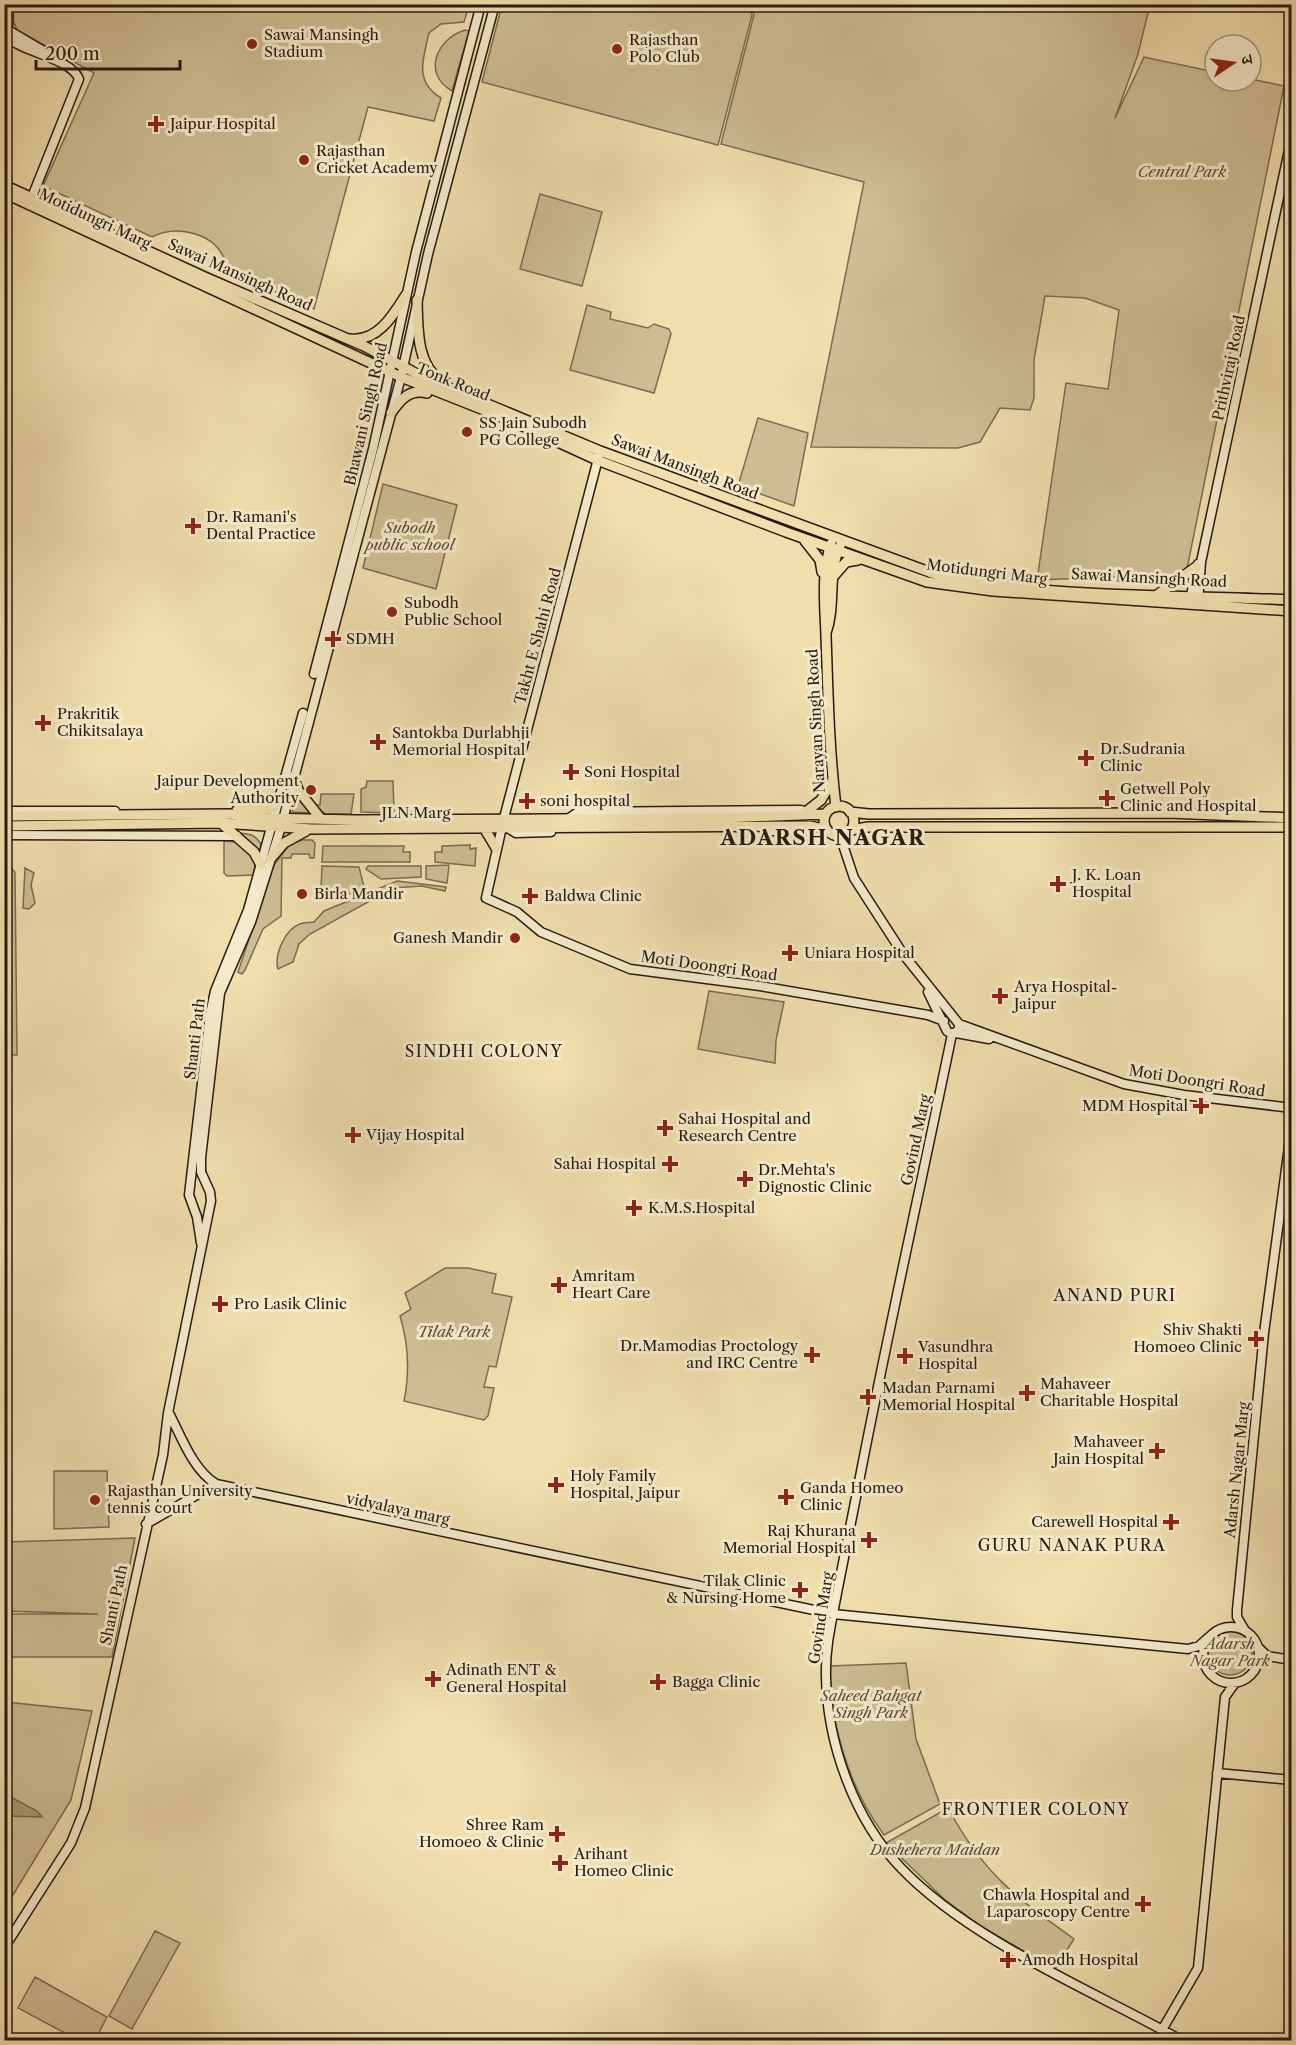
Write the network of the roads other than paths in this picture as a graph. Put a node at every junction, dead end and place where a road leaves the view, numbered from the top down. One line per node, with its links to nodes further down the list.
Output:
1 (9, 4): 4 (street)
2 (481, 4): 10 (street, Bhawani Singh Road)
3 (495, 4): 11 (street, Bhawani Singh Road)
4 (5, 29): 9 (street)
5 (1292, 136): 6 (street, Prithviraj Road)
6 (1290, 147): 21 (street, Prithviraj Road)
7 (4, 184): 9 (main road, Sawai Mansingh Road)
8 (4, 193): 13 (main road, Motidungri Marg)
9 (32, 197): 12 (main road, Sawai Mansingh Road)
10 (406, 295): 12 (main road); 13 (street, Bhawani Singh Road)
11 (417, 300): 14 (street, Bhawani Singh Road); 15 (main road)
12 (340, 337): 13 (main road, Sawai Mansingh Road)
13 (391, 367): 14 (main road, Motidungri Marg); 29 (street, Bhawani Singh Road)
14 (402, 372): 15 (main road, Sawai Mansingh Road); 16 (street, Bhawani Singh Road)
15 (456, 396): 16 (main road); 17 (main road, Sawai Mansingh Road)
16 (391, 413): 27 (street, Bhawani Singh Road)
17 (599, 456): 18 (main road); 19 (main road, Sawai Mansingh Road); 38 (street, Takht E Shahi Road)
18 (795, 535): 19 (main road, Motidungri Marg); 22 (main road)
19 (835, 545): 20 (main road, Motidungri Marg); 22 (main road); 23 (main road, Sawai Mansingh Road)
20 (867, 560): 22 (main road); 25 (main road, Motidungri Marg)
21 (1198, 564): 23 (main road); 25 (street, Prithviraj Road)
22 (827, 580): 28 (main road, Narayan Singh Road)
23 (1155, 596): 25 (main road, Sawai Mansingh Road)
24 (1292, 600): 25 (main road, Sawai Mansingh Road)
25 (1194, 601): 26 (main road, Motidungri Marg)
26 (1292, 611)
27 (293, 776): 40 (main road); 42 (street, Bhawani Singh Road)
28 (833, 780): 30 (main road, Narayan Singh Road); 34 (main road)
29 (279, 800): 33 (main road); 42 (street, Bhawani Singh Road)
30 (836, 807): 32 (main road); 36 (main road)
31 (4, 811): 33 (street)
32 (850, 812): 35 (main road); 50 (main road)
33 (195, 813): 37 (main road, JLN Marg); 42 (main road, JLN Marg)
34 (810, 813): 36 (main road, JLN Marg); 38 (main road, JLN Marg)
35 (1049, 813): 39 (main road); 43 (main road)
36 (826, 814): 49 (main road)
37 (4, 816)
38 (504, 818): 40 (main road, JLN Marg); 47 (street, Takht E Shahi Road)
39 (1292, 818)
40 (321, 819): 42 (main road, JLN Marg)
41 (221, 823): 42 (main road, JLN Marg); 44 (main road, JLN Marg); 52 (main road)
42 (277, 823): 48 (main road, JLN Marg); 55 (street); 56 (street, Shanti Path)
43 (1050, 825): 45 (main road); 50 (main road)
44 (4, 826)
45 (1292, 827)
46 (484, 828): 47 (main road, JLN Marg); 48 (main road, JLN Marg); 54 (main road)
47 (505, 828): 49 (main road, JLN Marg); 54 (street, Moti Doongri Road)
48 (312, 829): 55 (main road)
49 (827, 830): 53 (main road)
50 (851, 830): 53 (main road)
51 (4, 836): 52 (street)
52 (237, 836): 56 (main road)
53 (840, 836): 57 (street)
54 (496, 848): 57 (street, Moti Doongri Road)
55 (271, 858): 60 (street)
56 (261, 865): 61 (street, Shanti Path)
57 (952, 1026): 58 (street, Moti Doongri Road); 69 (street, Govind Marg)
58 (1292, 1108)
59 (1292, 1124): 68 (street, Adarsh Nagar Marg)
60 (208, 1188): 61 (street); 63 (street)
61 (189, 1191): 62 (street)
62 (192, 1206): 63 (street); 64 (street)
63 (209, 1206): 64 (street, Shanti Path)
64 (202, 1249): 65 (street, Shanti Path)
65 (168, 1413): 66 (street); 67 (street, Shanti Path)
66 (216, 1484): 67 (street); 69 (street, vidyalaya marg)
67 (146, 1524): 84 (street, Shanti Path)
68 (1237, 1610): 70 (street); 71 (street)
69 (833, 1614): 73 (street, vidyalaya marg); 85 (street, Govind Marg)
70 (1221, 1628): 71 (street); 72 (street)
71 (1244, 1629): 74 (street)
72 (1209, 1637): 73 (street); 77 (street)
73 (1188, 1648): 77 (street)
74 (1259, 1648): 75 (street); 78 (street)
75 (1277, 1659): 76 (street); 78 (street)
76 (1292, 1660)
77 (1204, 1663): 79 (street)
78 (1257, 1667): 80 (street)
79 (1217, 1680): 80 (street); 81 (street)
80 (1235, 1683): 81 (street)
81 (1225, 1697): 82 (street)
82 (1217, 1773): 83 (street); 85 (street)
83 (1292, 1780)
84 (4, 1948)
85 (1162, 2030): 86 (street, Govind Marg)
86 (1181, 2040)

